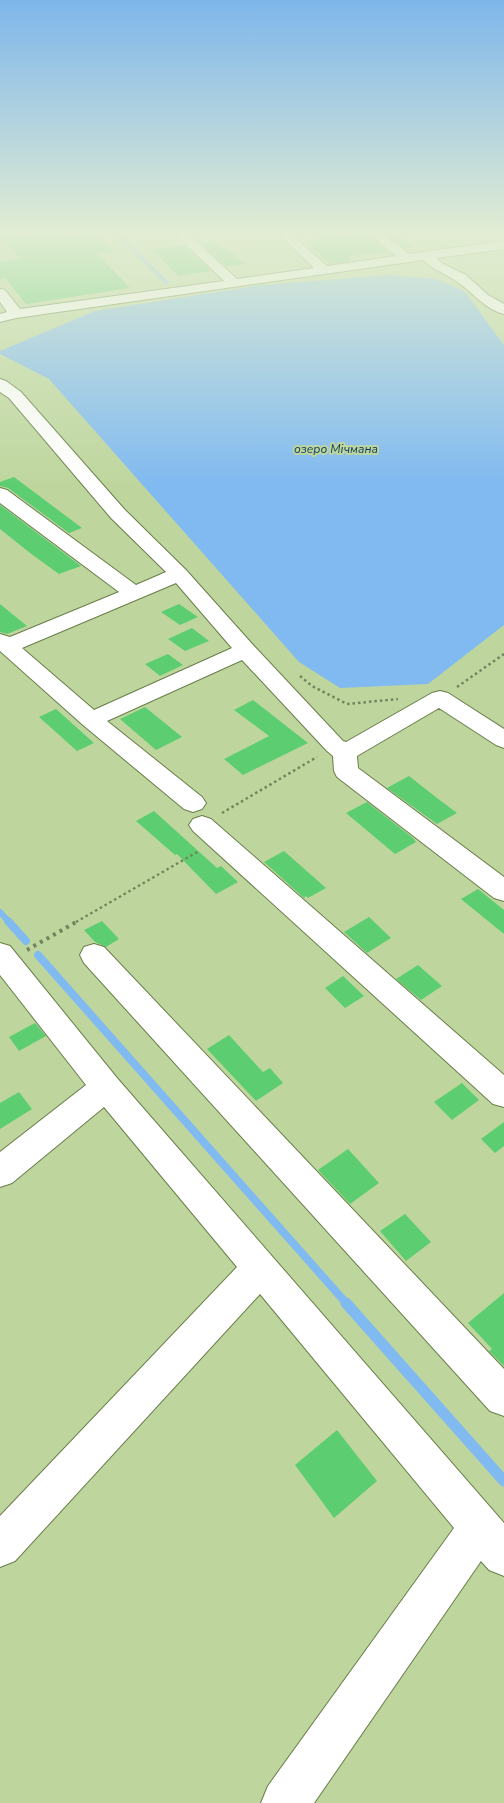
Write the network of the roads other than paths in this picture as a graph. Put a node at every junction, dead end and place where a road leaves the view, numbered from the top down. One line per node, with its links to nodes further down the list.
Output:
1 (0, 384): 3 (street)
2 (0, 494): 4 (street)
3 (180, 574): 4 (street); 6 (street)
4 (134, 593): 5 (street)
5 (4, 643): 7 (street)
6 (245, 650): 7 (street); 9 (street)
7 (92, 720): 14 (street)
8 (504, 740): 9 (street)
9 (340, 750): 10 (street)
10 (504, 891)
11 (94, 954): 17 (street)
12 (2, 958): 13 (street)
13 (106, 1087): 15 (street); 16 (street)
14 (504, 1094)
15 (0, 1172)
16 (260, 1268): 18 (street); 19 (street)
17 (504, 1397)
18 (492, 1541): 20 (street)
19 (0, 1546)
20 (285, 1803)

